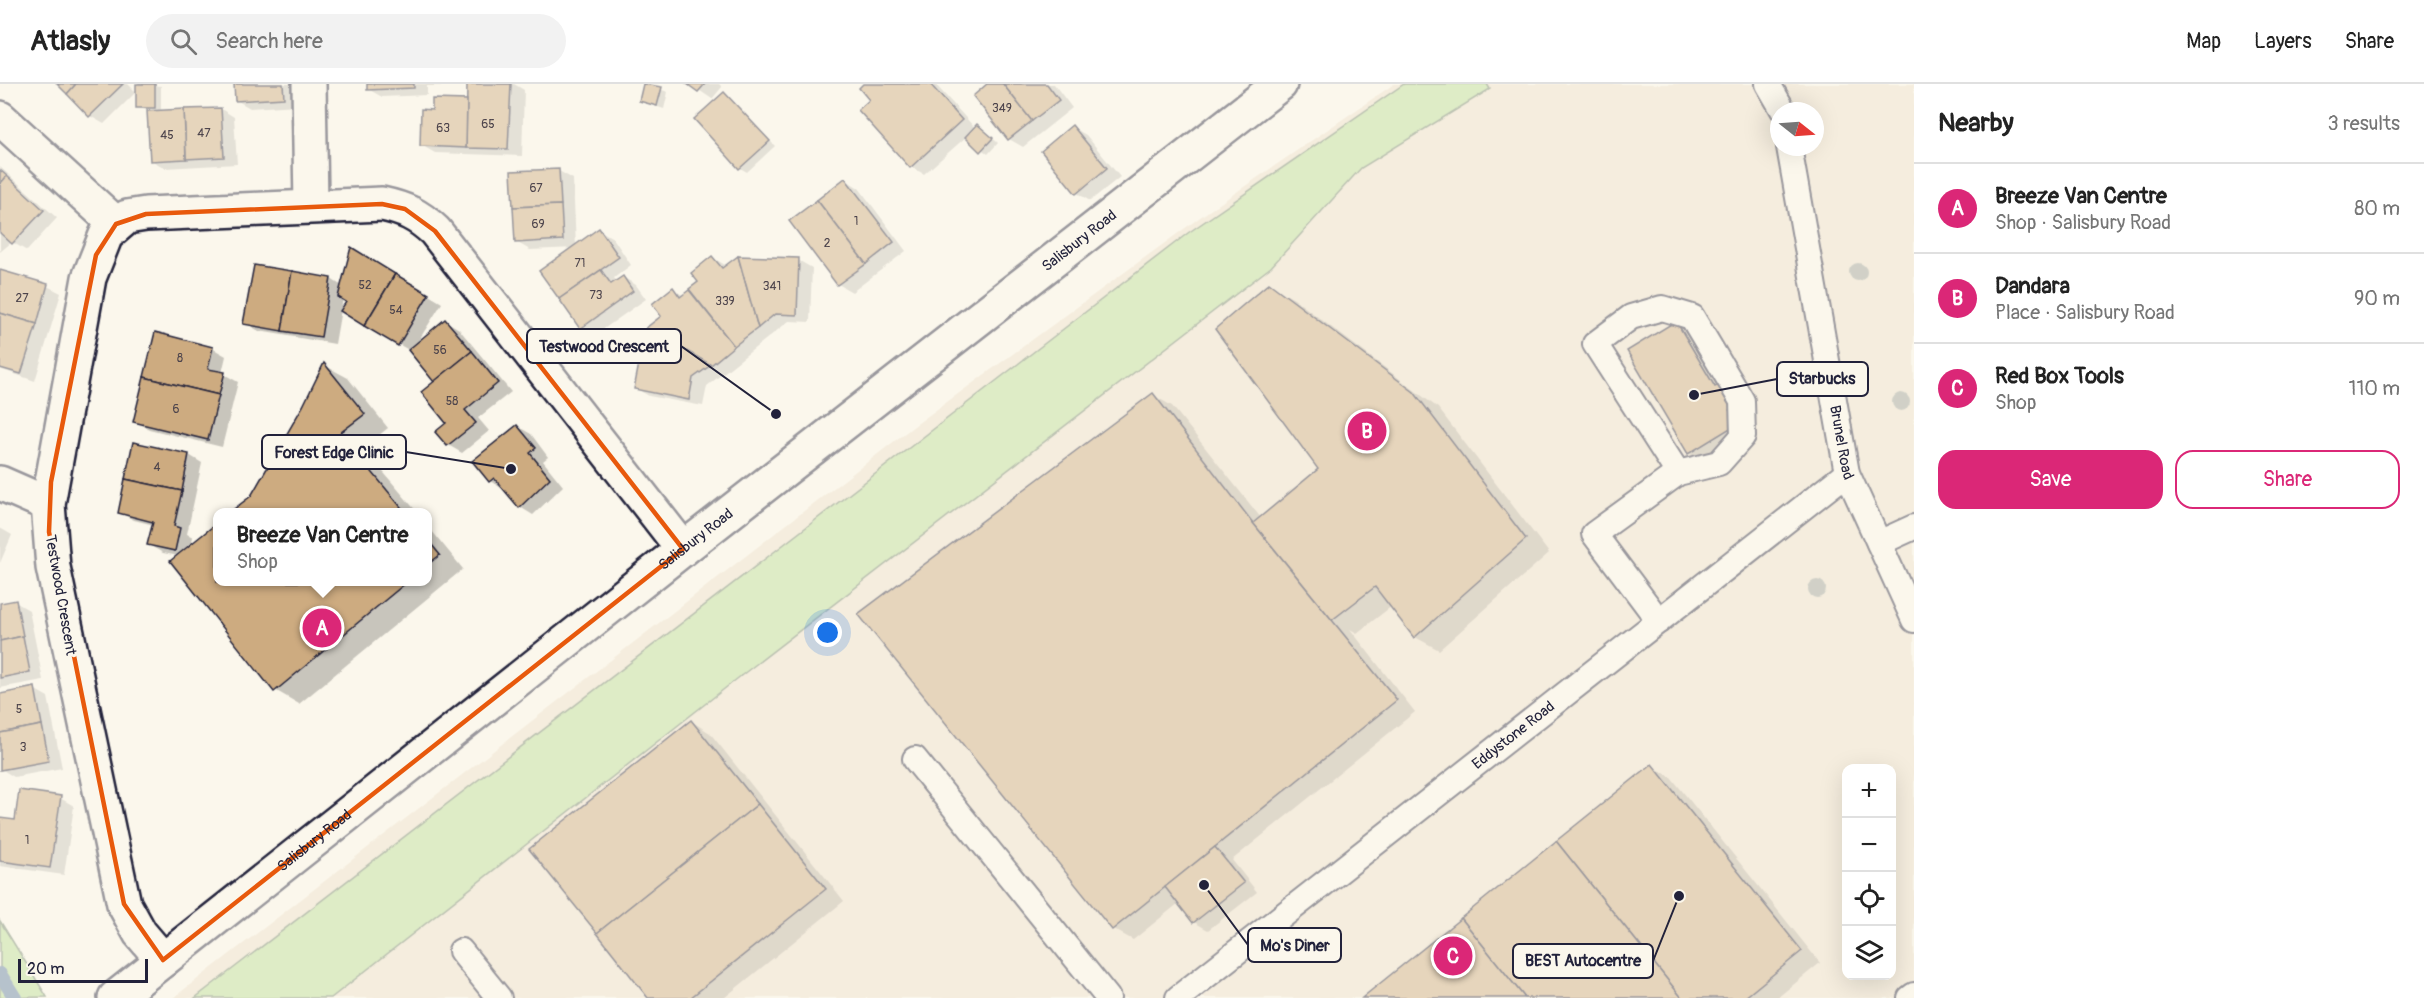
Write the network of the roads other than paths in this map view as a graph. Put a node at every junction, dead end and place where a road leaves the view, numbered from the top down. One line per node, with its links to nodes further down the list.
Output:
1 (309, 84): 9 (street)
2 (1280, 84): 17 (street, Salisbury Road)
3 (1768, 84): 5 (lane)
4 (1783, 84): 6 (lane)
5 (1778, 102)
6 (1783, 102)
7 (0, 118): 10 (street)
8 (1791, 156): 12 (lane, Brunel Road)
9 (311, 206): 10 (street); 17 (street)
10 (116, 224): 14 (street, Testwood Crescent)
11 (1678, 473): 11 (lane); 19 (lane)
12 (1847, 473): 16 (lane, Brunel Road); 19 (lane, Eddystone Road)
13 (0, 483): 14 (street)
14 (48, 504): 22 (street, Testwood Crescent)
15 (1914, 527): 16 (lane)
16 (1879, 543): 18 (lane, Brunel Road)
17 (683, 549): 22 (street, Salisbury Road)
18 (1914, 620)
19 (1659, 621): 27 (lane, Eddystone Road)
20 (915, 759): 26 (lane)
21 (461, 951): 25 (lane)
22 (163, 960): 24 (street, Salisbury Road)
23 (1914, 995): 28 (lane)
24 (115, 998)
25 (499, 998)
26 (1108, 998)
27 (1178, 998)
28 (1910, 998)

